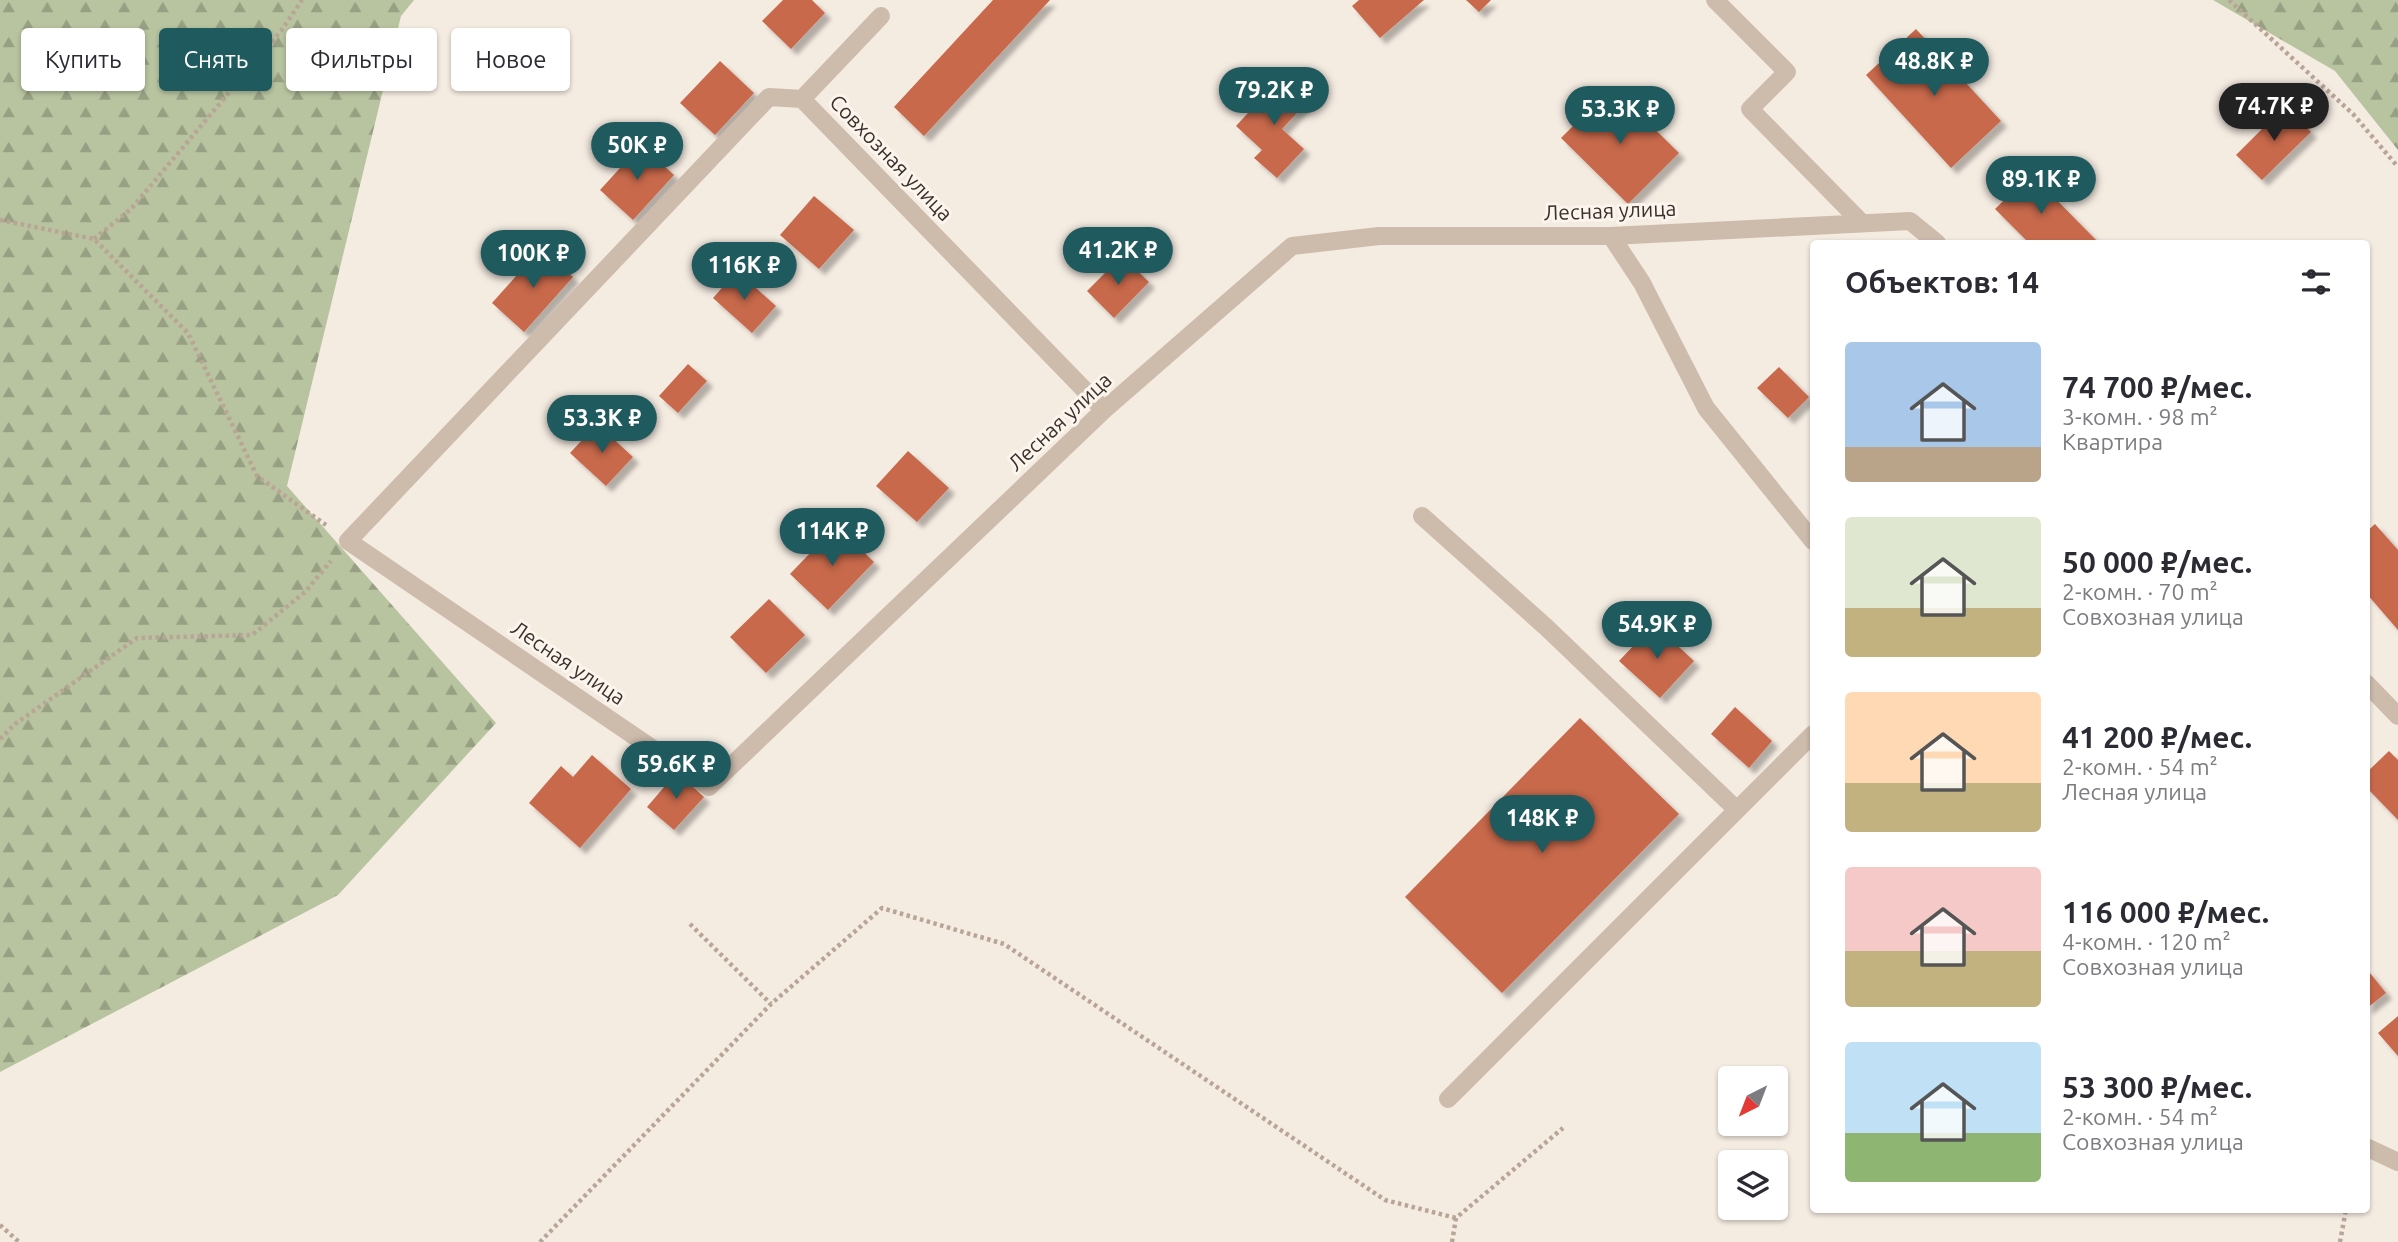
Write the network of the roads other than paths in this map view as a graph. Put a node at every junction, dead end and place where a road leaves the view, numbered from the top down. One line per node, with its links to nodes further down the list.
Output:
1 (1715, 0): 4 (street)
2 (881, 16): 3 (street)
3 (802, 100): 7 (street, Совхозная улица); 10 (street, Совхозная улица)
4 (1861, 222): 5 (street, Лесная улица); 6 (street, Лесная улица)
5 (1611, 236): 7 (street, Лесная улица); 9 (street)
6 (1933, 240)
7 (1104, 410): 10 (street, Лесная улица)
8 (1422, 516): 14 (street)
9 (1810, 537)
10 (348, 541)
11 (2370, 687): 12 (street)
12 (2398, 716)
13 (1810, 737): 14 (street)
14 (1736, 809): 15 (street)
15 (1448, 1099)
16 (2370, 1149): 17 (street)
17 (2398, 1162)

